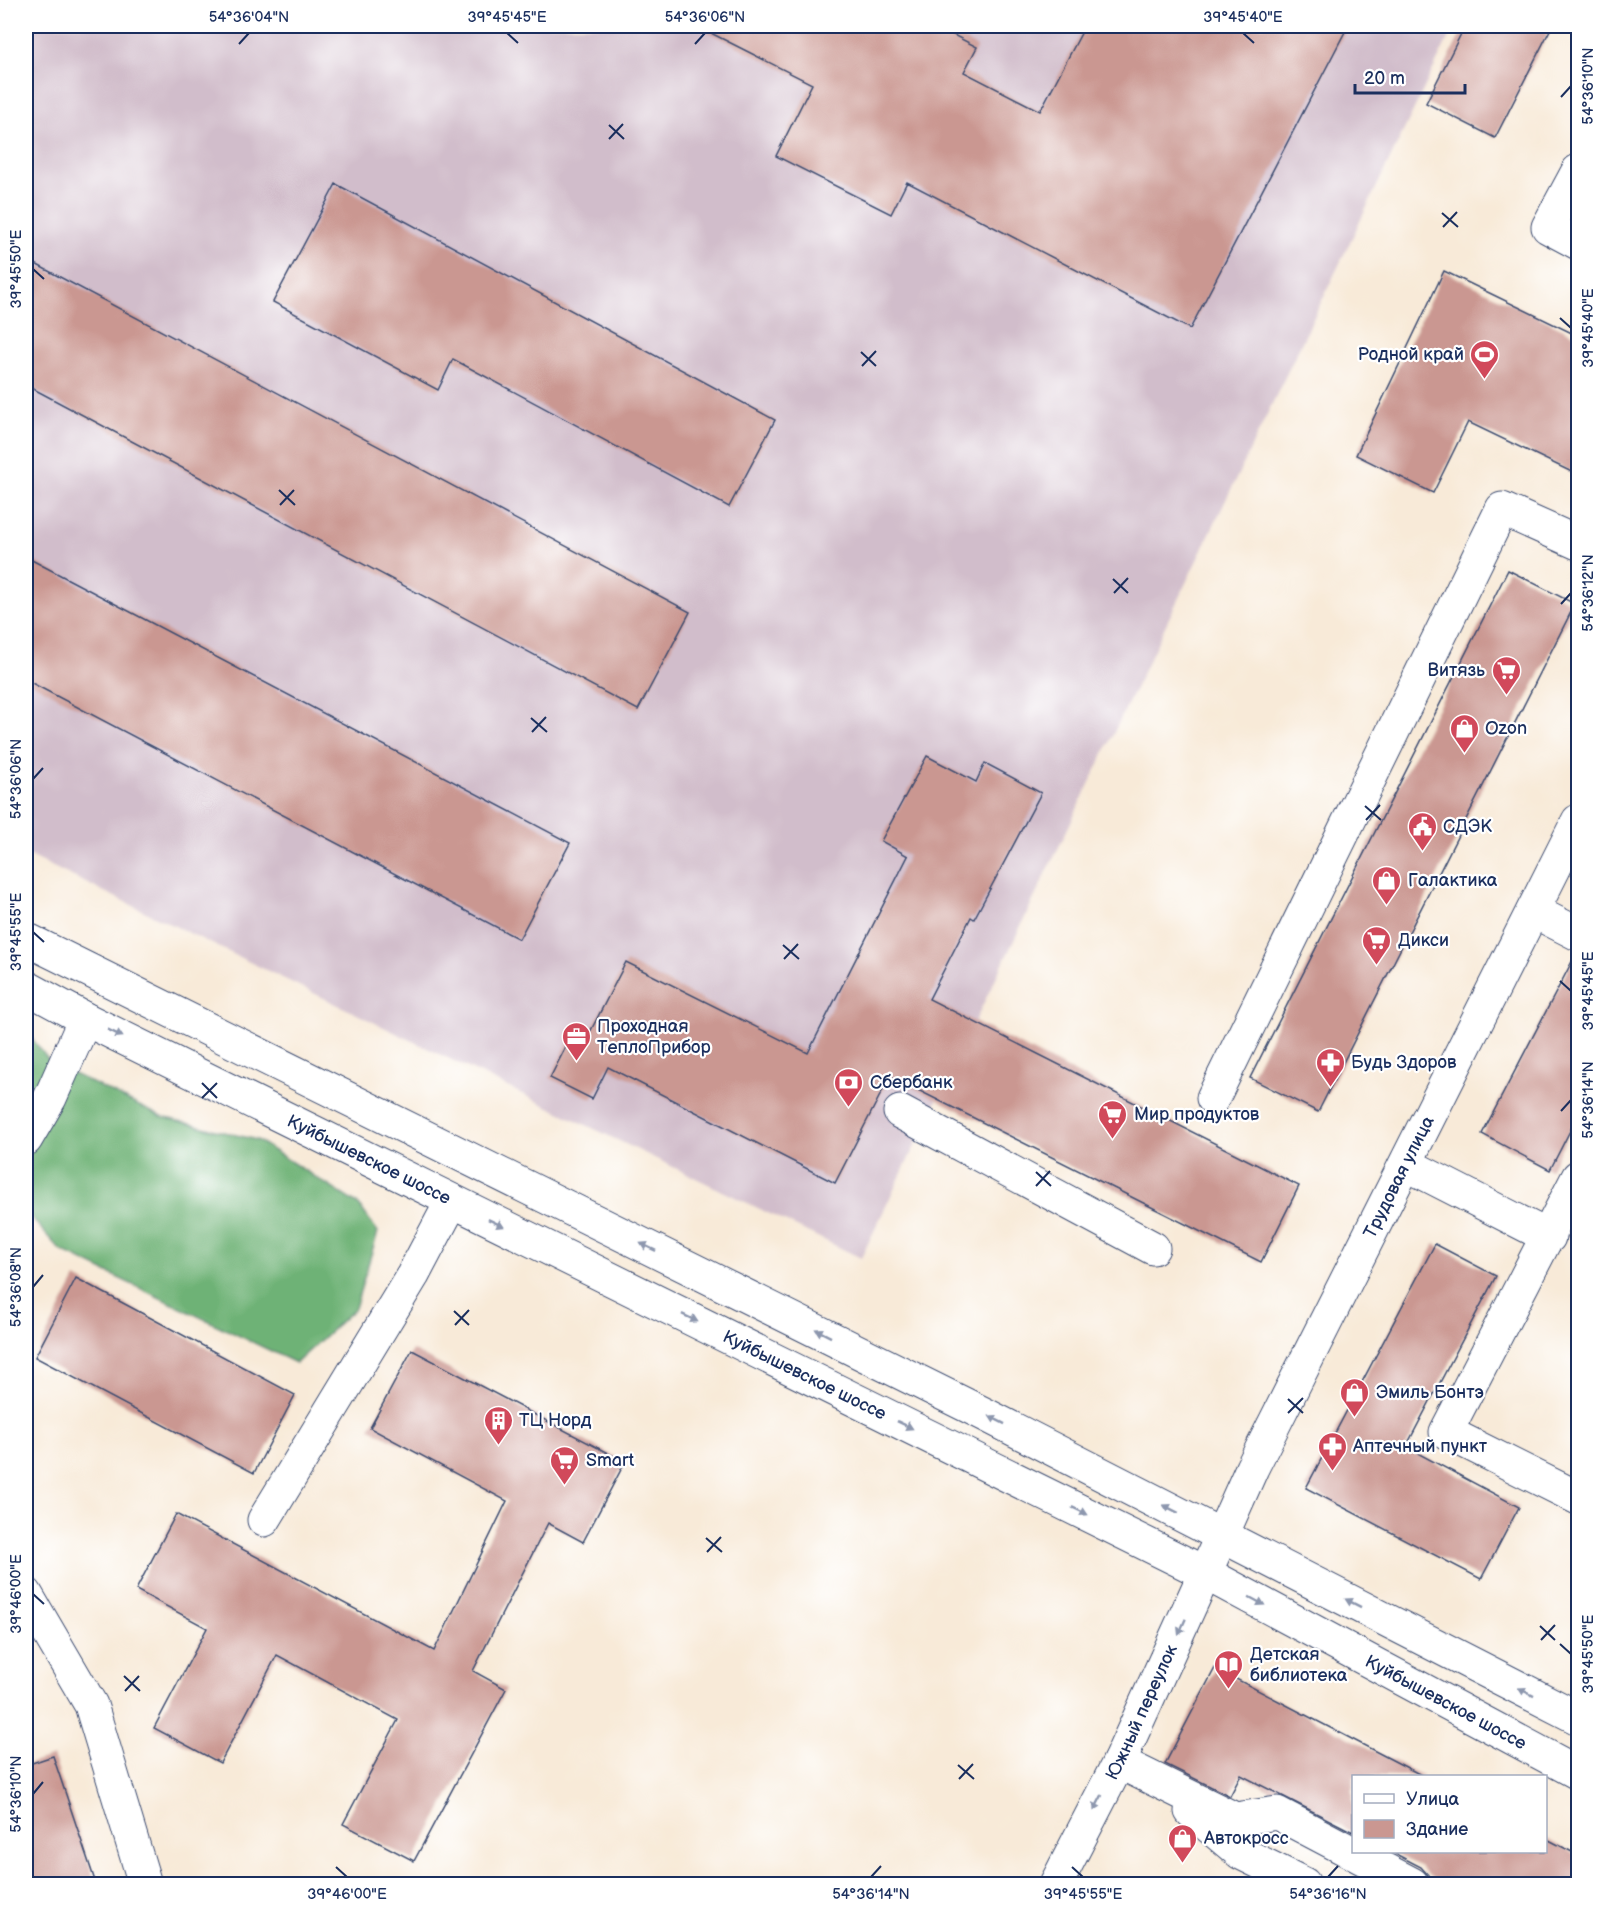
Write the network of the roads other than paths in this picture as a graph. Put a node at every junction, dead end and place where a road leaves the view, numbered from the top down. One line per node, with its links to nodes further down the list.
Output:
1 (1578, 171): 2 (main road)
2 (1578, 243)
3 (1578, 543): 10 (main road)
4 (1578, 821): 5 (main road, Трудовая улица)
5 (1533, 910): 6 (main road); 13 (main road, Трудовая улица)
6 (1578, 934)
7 (26, 939): 20 (main road, one-way to 7)
8 (26, 987): 9 (main road, Куйбышевское шоссе)
9 (86, 1019): 12 (main road); 15 (main road, Куйбышевское шоссе, one-way to 15)
10 (1213, 1098)
11 (900, 1112): 17 (main road)
12 (26, 1139)
13 (1406, 1164): 16 (main road); 20 (main road, Трудовая улица)
14 (1578, 1177): 16 (main road)
15 (453, 1201): 19 (main road); 21 (main road, Куйбышевское шоссе, one-way to 21)
16 (1549, 1236): 18 (main road)
17 (1153, 1248)
18 (1578, 1498)
19 (264, 1520)
20 (1222, 1536): 21 (main road, Южный переулок); 23 (main road, one-way to 20)
21 (1206, 1573): 24 (main road, Южный переулок, one-way to 24); 25 (main road, Куйбышевское шоссе, one-way to 25)
22 (26, 1594): 28 (main road)
23 (1578, 1718)
24 (1133, 1768): 26 (main road); 29 (main road, Южный переулок, one-way to 29); 30 (main road)
25 (1578, 1773)
26 (1352, 1852)
27 (1353, 1853): 31 (main road)
28 (145, 1884)
29 (1056, 1884)
30 (1304, 1884)
31 (1412, 1884)

